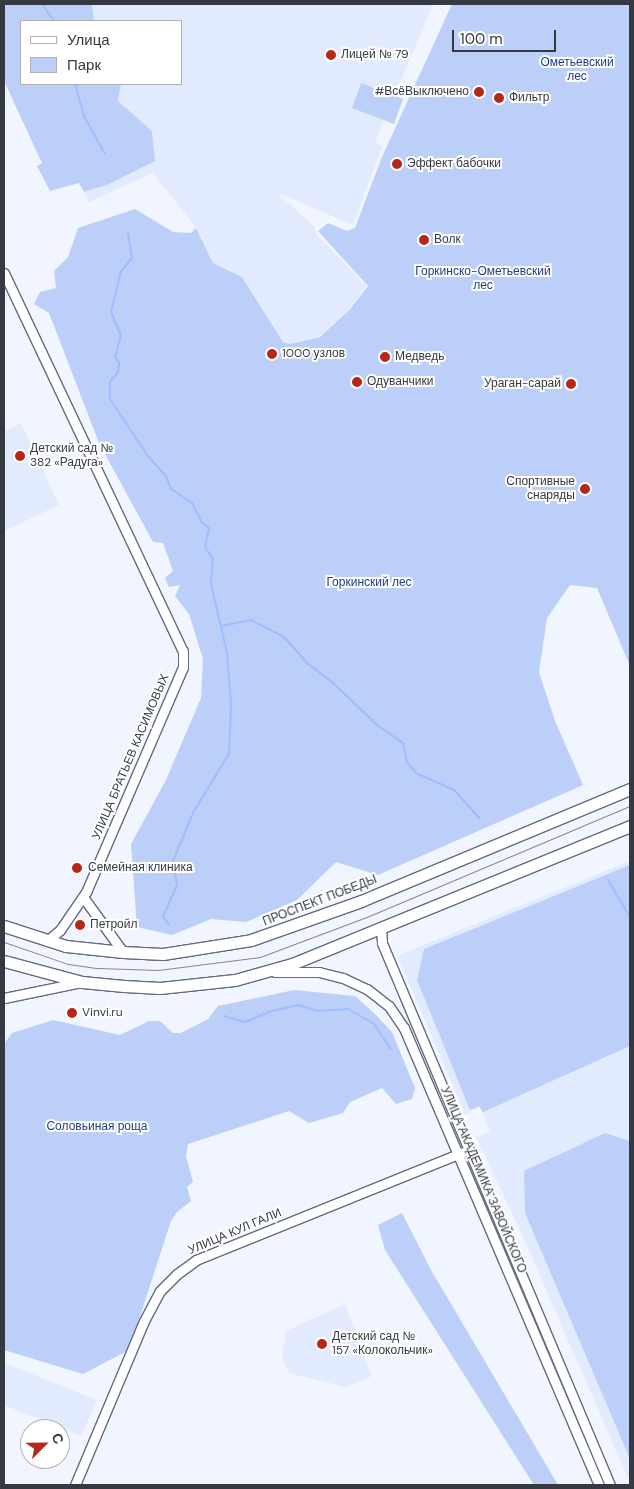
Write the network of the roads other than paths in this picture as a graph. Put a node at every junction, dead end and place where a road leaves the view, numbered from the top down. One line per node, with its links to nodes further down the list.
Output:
1 (4, 273): 4 (street, УЛИЦА БРАТЬЕВ КАСИМОВЫХ)
2 (630, 789): 8 (main road, ПРОСПЕКТ ПОБЕДЫ)
3 (630, 826): 6 (main road)
4 (83, 897): 7 (street, УЛИЦА БРАТЬЕВ КАСИМОВЫХ); 8 (street)
5 (4, 926): 7 (main road, ПРОСПЕКТ ПОБЕДЫ)
6 (381, 928): 10 (main road); 13 (street, УЛИЦА АКАДЕМИКА ЗАВОЙСКОГО)
7 (47, 941): 8 (main road, ПРОСПЕКТ ПОБЕДЫ)
8 (123, 952)
9 (4, 961): 11 (main road)
10 (268, 973): 11 (main road); 14 (street, УЛИЦА АКАДЕМИКА ЗАВОЙСКОГО)
11 (82, 982): 12 (street)
12 (4, 998)
13 (468, 1150): 14 (street, УЛИЦА КУЛ ГАЛИ); 17 (street, УЛИЦА АКАДЕМИКА ЗАВОЙСКОГО)
14 (458, 1154): 15 (street, УЛИЦА КУЛ ГАЛИ); 16 (street, УЛИЦА АКАДЕМИКА ЗАВОЙСКОГО)
15 (75, 1485)
16 (599, 1485)
17 (610, 1485)

